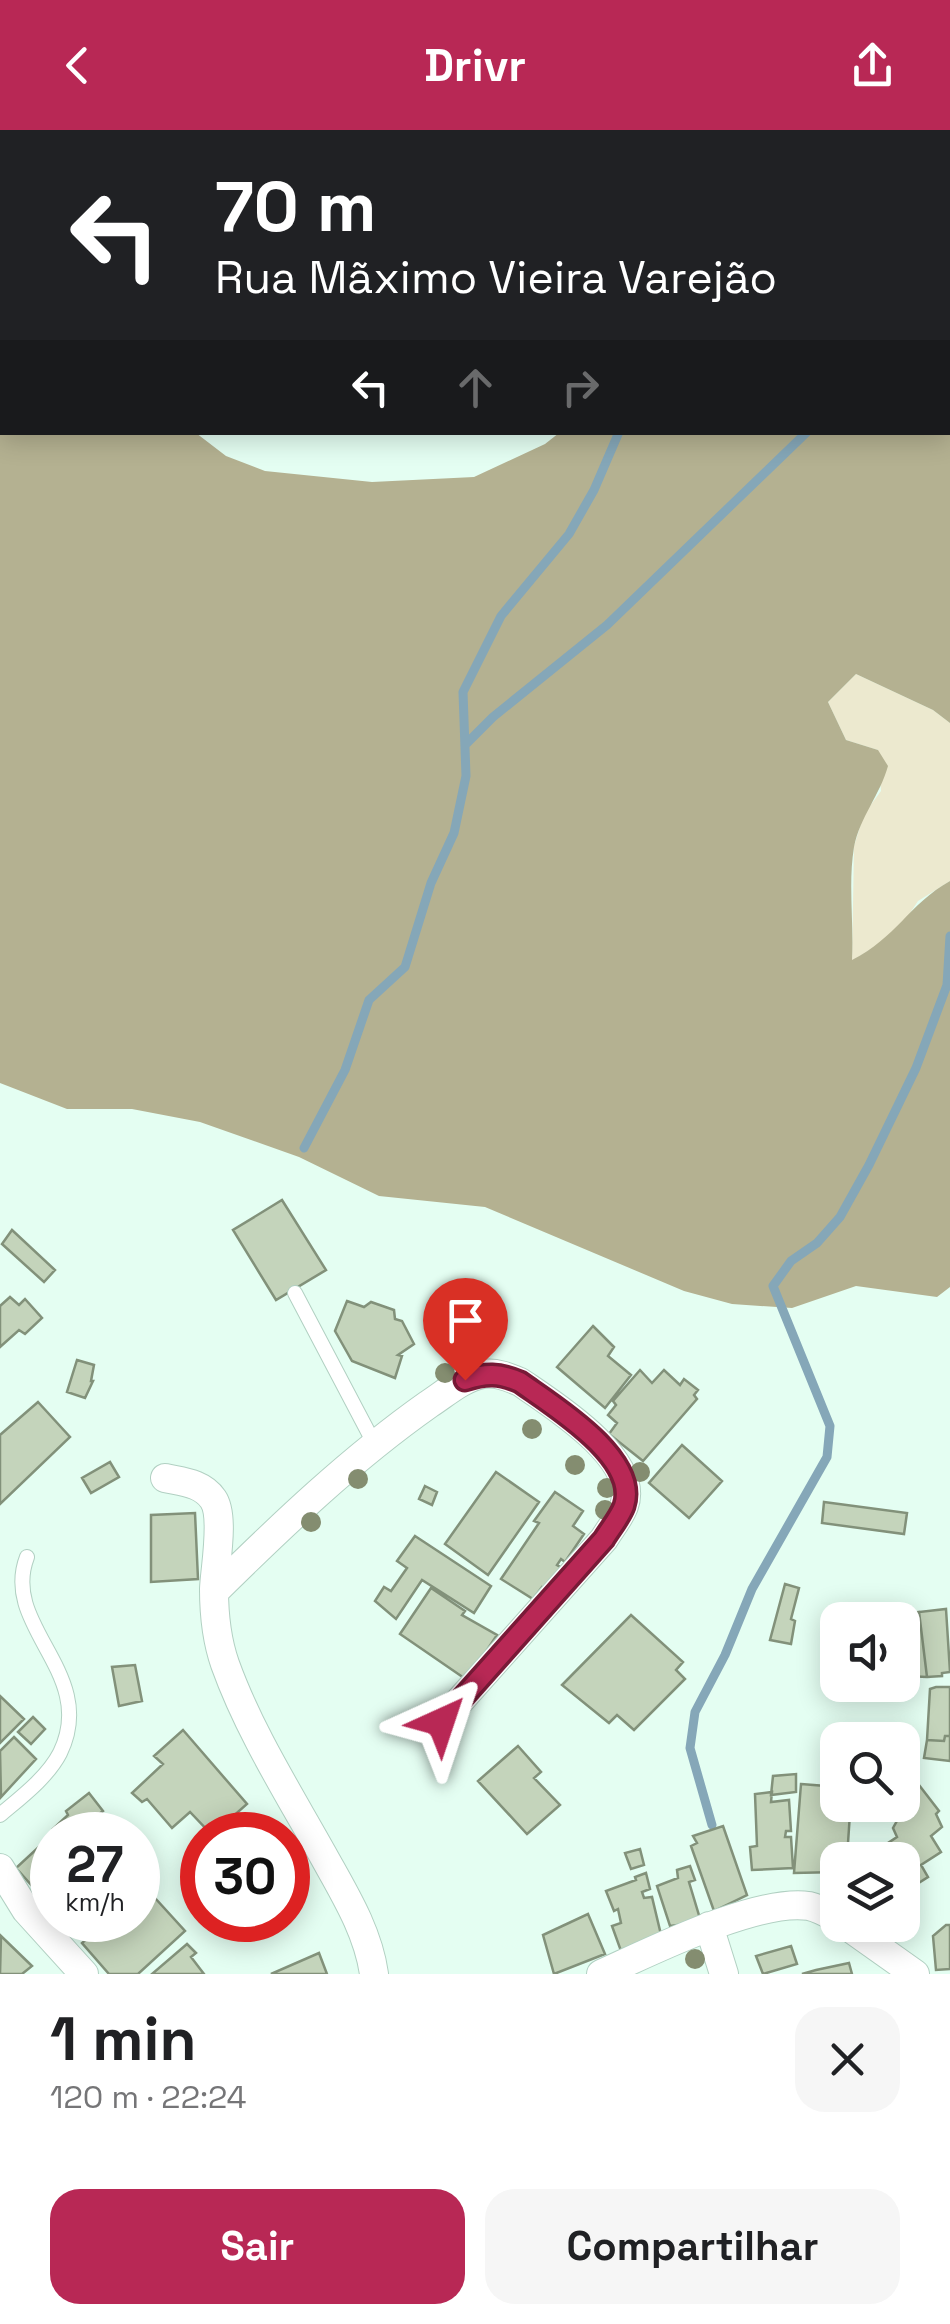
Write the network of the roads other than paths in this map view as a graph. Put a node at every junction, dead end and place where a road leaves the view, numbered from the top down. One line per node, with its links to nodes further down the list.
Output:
1 (295, 1293): 2 (lane)
2 (375, 1445): 5 (street); 8 (street)
3 (166, 1478): 5 (street)
4 (27, 1557): 6 (lane)
5 (214, 1592): 17 (street)
6 (6, 1594)
7 (20, 1631): 9 (lane)
8 (441, 1722)
9 (0, 1816)
10 (0, 1868): 12 (street)
11 (0, 1894): 12 (street)
12 (26, 1910): 16 (street)
13 (820, 1910): 14 (street)
14 (709, 1926): 18 (street); 19 (street)
15 (870, 1942): 20 (street)
16 (84, 1974)
17 (374, 1974)
18 (601, 1974)
19 (724, 1974)
20 (914, 1974)

